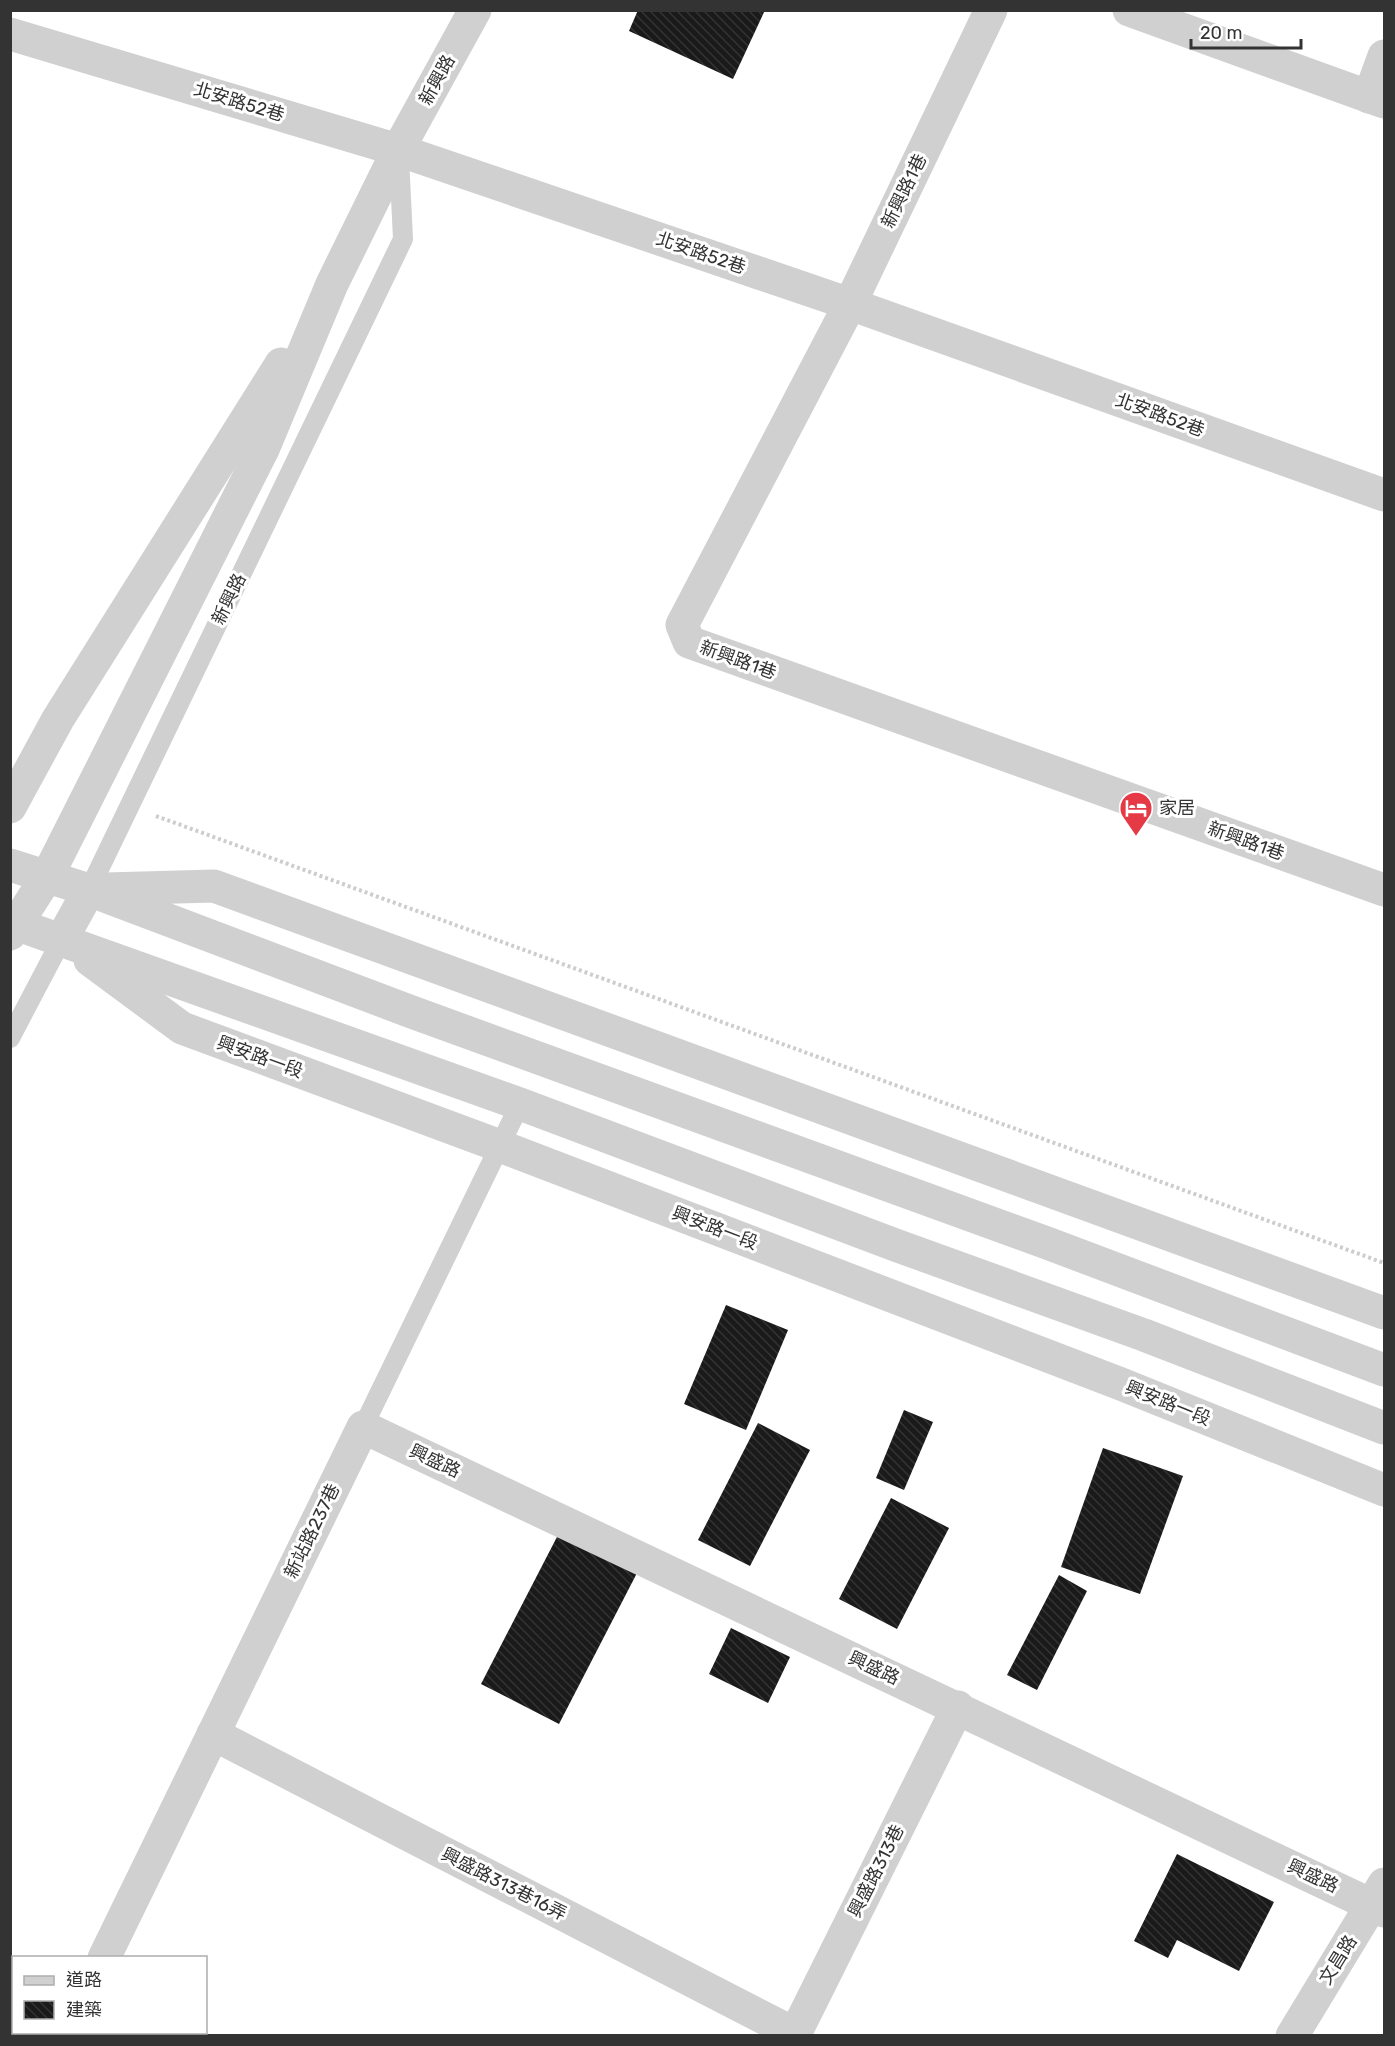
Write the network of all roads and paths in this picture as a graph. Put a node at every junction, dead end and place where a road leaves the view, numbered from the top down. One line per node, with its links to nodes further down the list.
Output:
1 (475, 10): 7 (street, 新興路)
2 (991, 10): 9 (street, 新興路1巷)
3 (1129, 10): 6 (street)
4 (10, 34): 7 (street, 北安路52巷)
5 (1384, 56): 6 (street)
6 (1377, 99)
7 (398, 150): 8 (street, 新興路); 9 (street, 北安路52巷); 11 (lane, 新興路)
8 (332, 284): 12 (street, 新興路); 14 (street, 新興路)
9 (850, 304): 10 (street, 北安路52巷); 16 (street, 新興路1巷)
10 (1384, 495)
11 (129, 806): 15 (lane, 新興路); 22 (path)
12 (10, 807)
13 (10, 865): 14 (street)
14 (48, 875): 15 (street); 17 (street, 新興路)
15 (89, 890): 18 (street, 新興路); 23 (street); 24 (street)
16 (1384, 890)
17 (12, 926): 18 (street, 興安路一段)
18 (62, 939): 19 (lane, 新興路); 20 (street, 興安路一段); 21 (street, 興安路一段)
19 (10, 1038)
20 (520, 1104): 21 (lane, 新站路237巷); 26 (street, 興安路一段)
21 (500, 1146): 25 (lane, 新站路237巷); 27 (street, 興安路一段)
22 (1384, 1263)
23 (1384, 1313)
24 (1384, 1370)
25 (363, 1427): 28 (street, 興盛路); 29 (street, 新站路237巷)
26 (1384, 1428)
27 (1384, 1490)
28 (958, 1707): 30 (street, 興盛路); 32 (street, 興盛路313巷)
29 (213, 1734): 31 (street, 新站路237巷); 32 (street, 興盛路313巷16弄)
30 (1380, 1900): 33 (street, 文昌路)
31 (105, 1956)
32 (794, 2035)
33 (1292, 2036)

